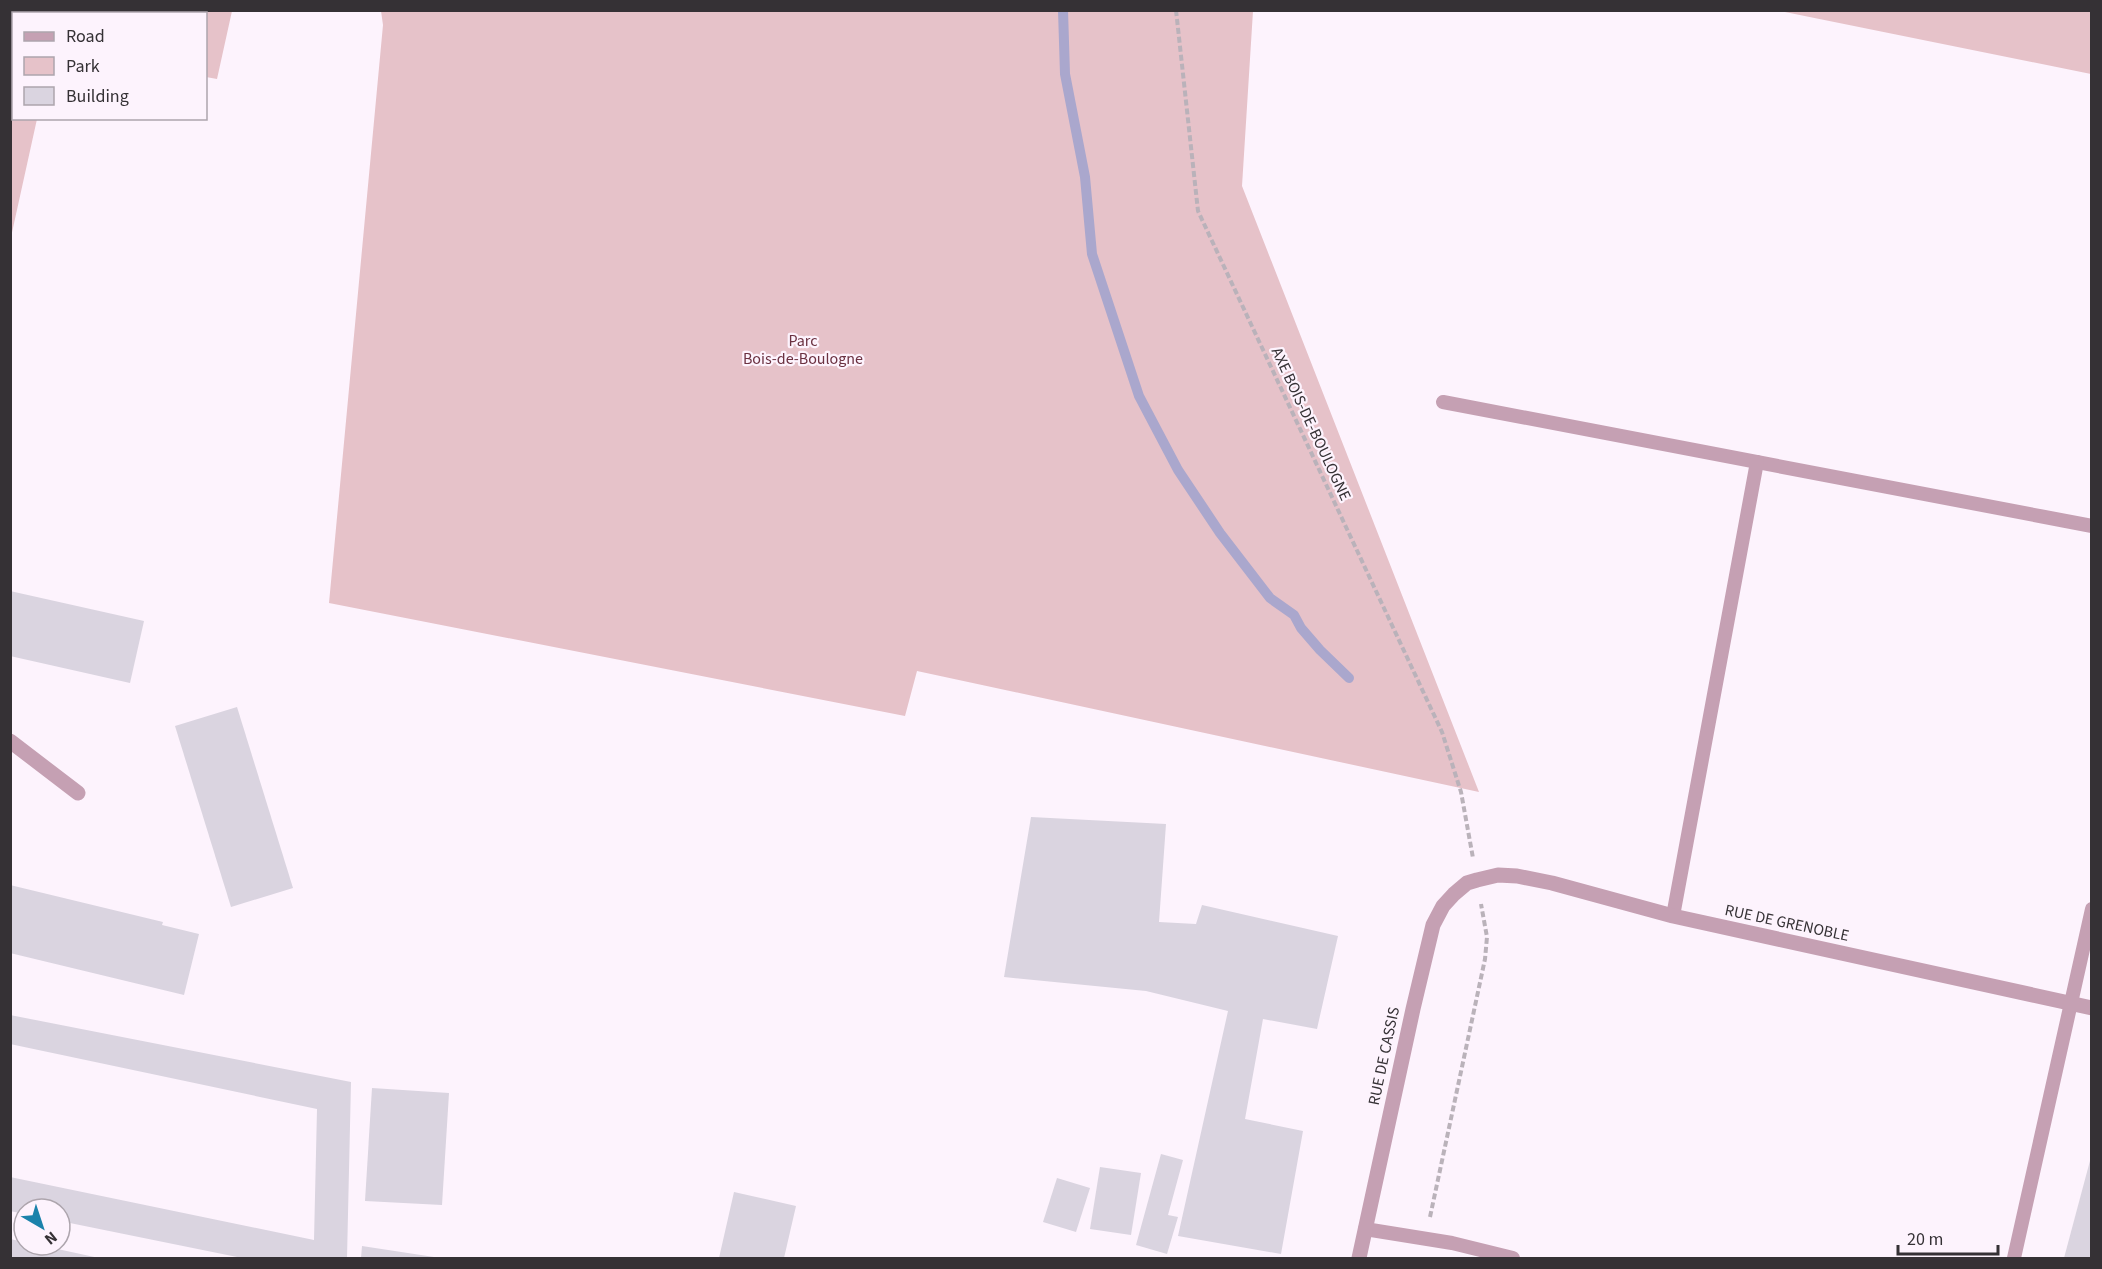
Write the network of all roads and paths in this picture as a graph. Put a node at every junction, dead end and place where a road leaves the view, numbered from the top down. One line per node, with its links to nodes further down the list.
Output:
1 (1176, 10): 7 (path, AXE BOIS-DE-BOULOGNE)
2 (1443, 402): 3 (lane)
3 (1757, 462): 4 (lane); 10 (lane)
4 (2091, 526)
5 (10, 741): 6 (street)
6 (78, 792)
7 (1469, 835)
8 (1477, 880): 10 (street, RUE DE GRENOBLE); 15 (street, RUE DE CASSIS)
9 (2091, 909): 12 (lane)
10 (1673, 916): 12 (street, RUE DE GRENOBLE)
11 (1484, 922): 14 (path)
12 (2071, 1004): 13 (street, RUE DE GRENOBLE); 18 (lane)
13 (2091, 1008)
14 (1429, 1221)
15 (1365, 1229): 16 (street, RUE DE CASSIS); 17 (lane)
16 (1359, 1258)
17 (1513, 1258)
18 (2014, 1258)

